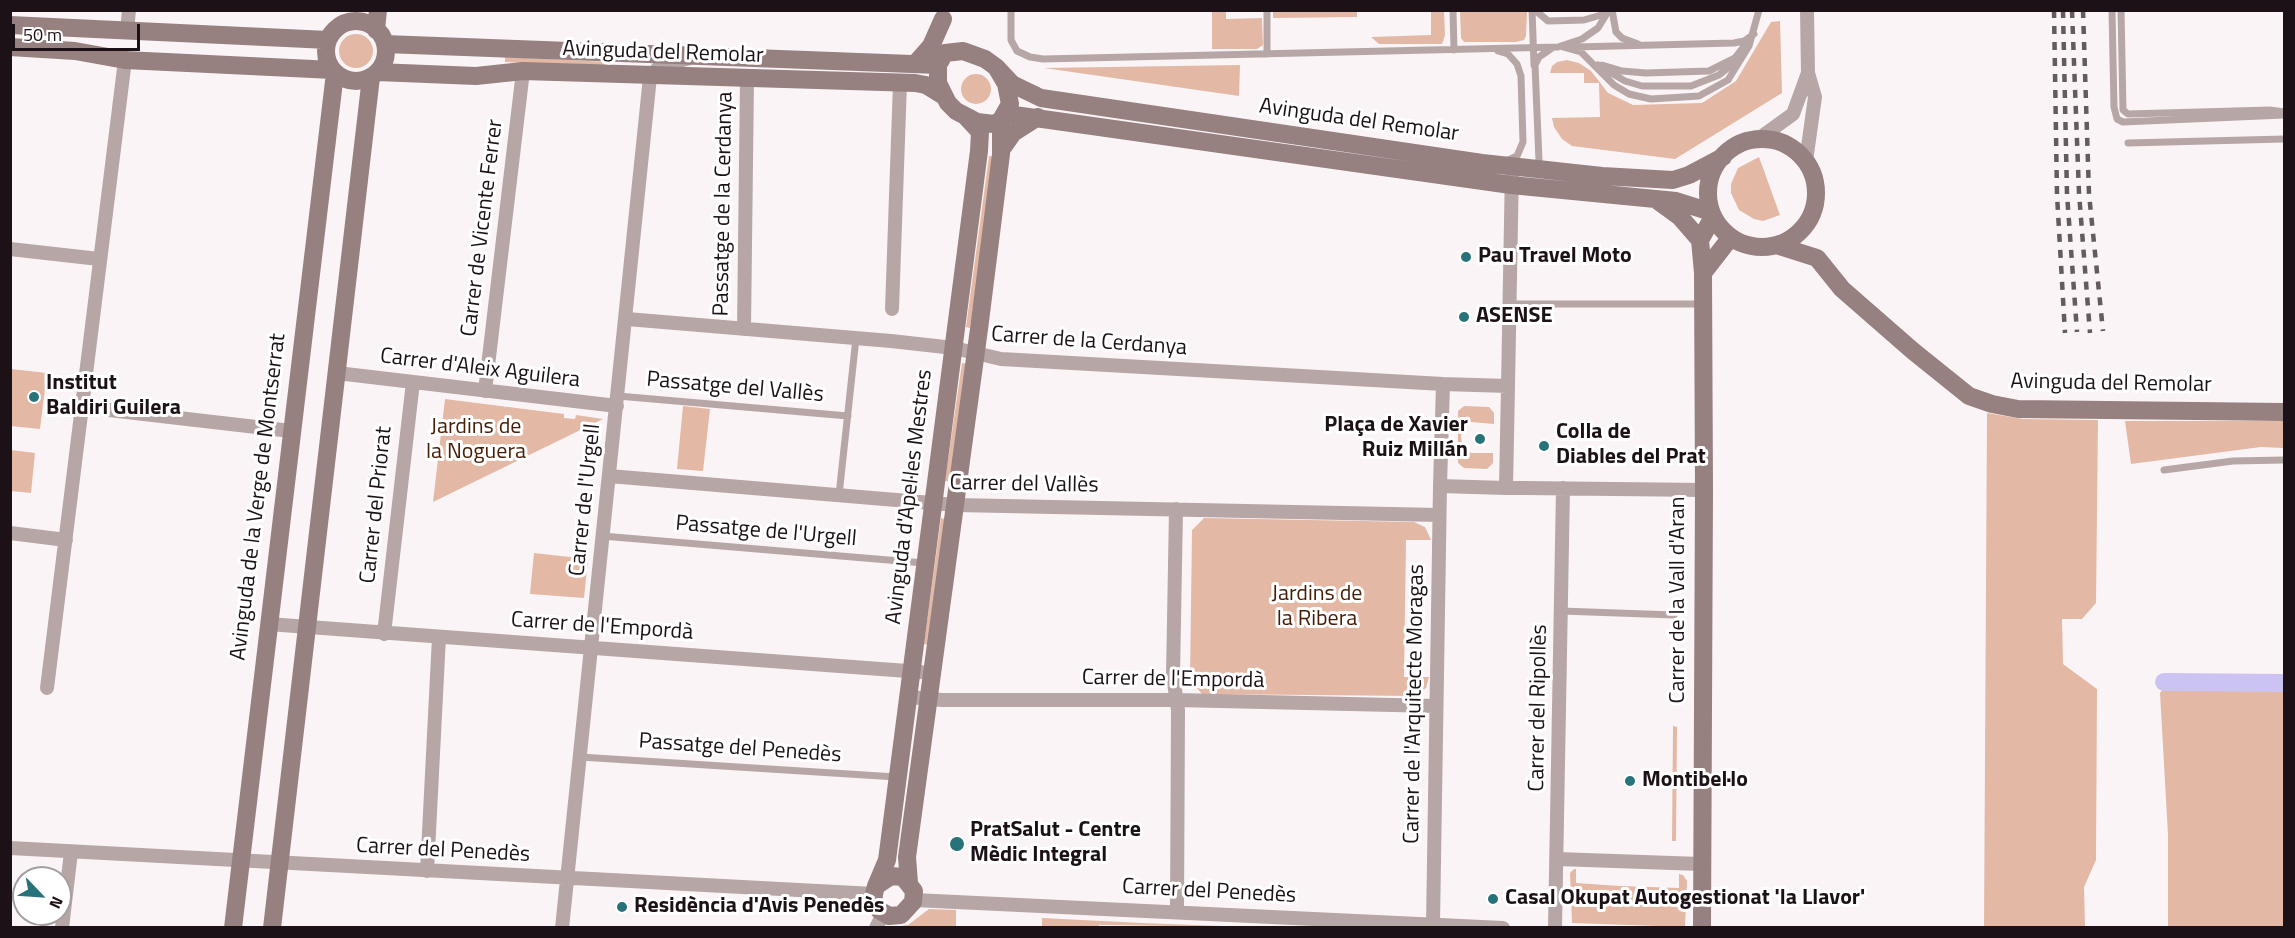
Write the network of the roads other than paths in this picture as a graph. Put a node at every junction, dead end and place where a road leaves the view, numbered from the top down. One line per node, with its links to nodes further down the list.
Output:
1 (129, 10): 15 (street)
2 (378, 10): 17 (street)
3 (1011, 10): 27 (lane)
4 (1267, 10): 27 (lane)
5 (1453, 10): 25 (lane)
6 (1534, 10): 7 (lane); 23 (lane)
7 (1609, 10): 19 (lane); 21 (lane)
8 (1760, 10): 16 (lane)
9 (1807, 10): 36 (street)
10 (2112, 10): 43 (lane)
11 (2121, 10): 43 (lane)
12 (943, 15): 26 (street); 31 (street); 32 (street)
13 (345, 18): 17 (street); 18 (street)
14 (10, 26): 15 (street)
15 (127, 31): 18 (street)
16 (1754, 33): 19 (lane); 30 (lane); 30 (lane); 30 (lane)
17 (380, 37): 28 (street, Avinguda del Remolar); 37 (street)
18 (328, 40): 34 (street)
19 (1640, 45): 22 (lane)
20 (10, 47): 29 (street)
21 (1557, 47): 22 (lane); 23 (lane); 39 (lane)
22 (1570, 47): 30 (lane)
23 (1533, 48): 24 (lane); 39 (lane)
24 (1490, 49): 25 (lane); 54 (lane)
25 (1454, 50): 27 (lane)
26 (974, 53): 31 (street, Avinguda del Remolar); 33 (street, Avinguda del Remolar)
27 (1267, 54)
28 (692, 57): 32 (street, Avinguda del Remolar); 38 (street)
29 (125, 60): 34 (street); 63 (street)
30 (1592, 60)
31 (939, 62): 32 (street, Avinguda del Remolar); 42 (street)
32 (916, 63)
33 (996, 67): 44 (street); 54 (street, Avinguda del Remolar)
34 (334, 71): 37 (street); 82 (street, Avinguda de la Verge de Montserrat)
35 (523, 71): 37 (street, Avinguda del Remolar); 38 (street, Avinguda del Remolar); 77 (street, Carrer de Vicente Ferrer)
36 (1808, 73): 47 (street); 52 (street)
37 (374, 74): 73 (street)
38 (650, 77): 40 (street, Avinguda del Remolar); 68 (street, Carrer de l'Urgell)
39 (1535, 79): 53 (lane)
40 (747, 80): 41 (street, Avinguda del Remolar); 69 (street, Passatge de la Cerdanya)
41 (900, 83): 42 (street, Avinguda del Remolar); 67 (street)
42 (944, 96): 46 (street, Avinguda del Remolar)
43 (2284, 114)
44 (1004, 117): 45 (street, Avinguda del Remolar); 46 (street, Avinguda del Remolar); 50 (street, Avinguda d'Apel·les Mestres)
45 (1038, 117): 50 (street); 54 (street, Avinguda del Remolar)
46 (967, 118): 71 (street, Avinguda d'Apel·les Mestres)
47 (1757, 140): 51 (street); 52 (street)
48 (2284, 140): 49 (lane)
49 (2128, 143)
50 (1001, 150): 72 (street, Avinguda d'Apel·les Mestres)
51 (1723, 157): 53 (street, Avinguda del Remolar); 57 (street)
52 (1806, 161): 56 (street)
53 (1545, 171): 54 (street, Avinguda del Remolar)
54 (1506, 172): 55 (street, Avinguda del Remolar); 65 (street)
55 (1658, 201): 57 (street, Avinguda del Remolar); 59 (street)
56 (1814, 210): 60 (street); 62 (street)
57 (1712, 214): 58 (street); 59 (street)
58 (1731, 237): 60 (street); 64 (street)
59 (1700, 240): 64 (street, Carrer de la Vall d'Aran)
60 (1776, 245): 62 (street)
61 (10, 249): 63 (street)
62 (1816, 258): 80 (street, Avinguda del Remolar)
63 (99, 259): 79 (street)
64 (1703, 273): 66 (street, Carrer de la Vall d'Aran)
65 (1510, 304): 66 (lane); 76 (street)
66 (1703, 304): 89 (street, Carrer de la Vall d'Aran)
67 (892, 309)
68 (627, 319): 69 (street, Carrer de la Cerdanya); 78 (street, Carrer de l'Urgell)
69 (744, 329): 70 (street, Carrer de la Cerdanya)
70 (856, 338): 71 (street, Carrer de la Cerdanya); 81 (lane)
71 (954, 348): 72 (street, Carrer de la Cerdanya); 91 (street, Avinguda d'Apel·les Mestres)
72 (975, 355): 75 (street, Carrer de la Cerdanya); 92 (street, Avinguda d'Apel·les Mestres)
73 (337, 373): 74 (street, Carrer d'Aleix Aguilera); 102 (street)
74 (413, 382): 77 (street, Carrer d'Aleix Aguilera); 103 (street, Carrer del Priorat)
75 (1443, 384): 76 (street); 86 (street)
76 (1508, 386): 87 (street)
77 (485, 390): 78 (street, Carrer d'Aleix Aguilera)
78 (618, 401): 81 (lane, Passatge del Vallès); 85 (street, Carrer de l'Urgell)
79 (83, 407): 82 (street); 97 (street)
80 (2283, 411)
81 (848, 416): 90 (lane)
82 (291, 431): 101 (street, Avinguda de la Verge de Montserrat)
83 (2284, 460): 84 (lane)
84 (2164, 470)
85 (609, 476): 90 (street, Carrer del Vallès); 96 (street, Carrer de l'Urgell)
86 (1440, 486): 87 (street); 94 (street, Carrer de l'Arquitecte Moragas)
87 (1506, 488): 88 (street)
88 (1563, 488): 89 (street); 99 (street, Carrer del Ripollès)
89 (1704, 490): 120 (street, Carrer de la Vall d'Aran)
90 (839, 495): 91 (street, Carrer del Vallès)
91 (934, 503): 92 (street, Carrer del Vallès); 98 (street, Avinguda d'Apel·les Mestres)
92 (956, 505): 93 (street, Carrer del Vallès); 107 (street, Avinguda d'Apel·les Mestres)
93 (1176, 509): 94 (street, Carrer del Vallès); 111 (street)
94 (1439, 514): 112 (street, Carrer de l'Arquitecte Moragas)
95 (10, 533): 97 (street)
96 (602, 536): 98 (lane, Passatge de l'Urgell); 105 (street, Carrer de l'Urgell)
97 (66, 540): 108 (street)
98 (926, 563): 106 (street, Avinguda d'Apel·les Mestres)
99 (1561, 611): 100 (lane); 117 (street, Carrer del Ripollès)
100 (1674, 615)
101 (268, 624): 102 (street, Carrer de l'Empordà); 118 (street, Avinguda de la Verge de Montserrat)
102 (308, 628): 103 (street, Carrer de l'Empordà); 119 (street)
103 (384, 634): 104 (street, Carrer de l'Empordà)
104 (439, 637): 105 (street, Carrer de l'Empordà); 121 (street)
105 (591, 646): 106 (street, Carrer de l'Empordà); 113 (street, Carrer de l'Urgell)
106 (912, 671): 107 (street, Carrer de l'Empordà); 109 (street, Avinguda d'Apel·les Mestres)
107 (932, 673): 110 (street, Avinguda d'Apel·les Mestres)
108 (47, 688)
109 (909, 697): 110 (street, Carrer de l'Empordà); 114 (street, Avinguda d'Apel·les Mestres)
110 (929, 699): 111 (street, Carrer de l'Empordà); 124 (street, Avinguda d'Apel·les Mestres)
111 (1176, 700): 112 (street, Carrer de l'Empordà); 125 (street)
112 (1436, 706): 127 (street, Carrer de l'Arquitecte Moragas)
113 (579, 757): 114 (lane, Passatge del Penedès); 122 (street, Carrer de l'Urgell)
114 (898, 777): 123 (street, Avinguda d'Apel·les Mestres)
115 (10, 848): 116 (street, Carrer del Penedès)
116 (71, 852): 118 (street, Carrer del Penedès); 128 (street)
117 (1557, 859): 120 (street); 133 (street, Carrer del Ripollès)
118 (242, 862): 119 (street, Carrer del Penedès); 129 (street, Avinguda de la Verge de Montserrat)
119 (280, 864): 121 (street, Carrer del Penedès); 130 (street)
120 (1701, 864): 134 (street, Carrer de la Vall d'Aran)
121 (427, 871): 122 (street, Carrer del Penedès)
122 (567, 878): 123 (street, Carrer del Penedès); 131 (street, Carrer de l'Urgell)
123 (875, 890): 124 (street); 126 (street)
124 (911, 892): 125 (street, Carrer del Penedès); 126 (street)
125 (1178, 911): 127 (street, Carrer del Penedès)
126 (880, 920)
127 (1433, 924): 132 (street, Carrer del Penedès)
128 (62, 927)
129 (233, 927)
130 (272, 927)
131 (562, 927)
132 (1503, 927)
133 (1556, 927)
134 (1702, 927)

